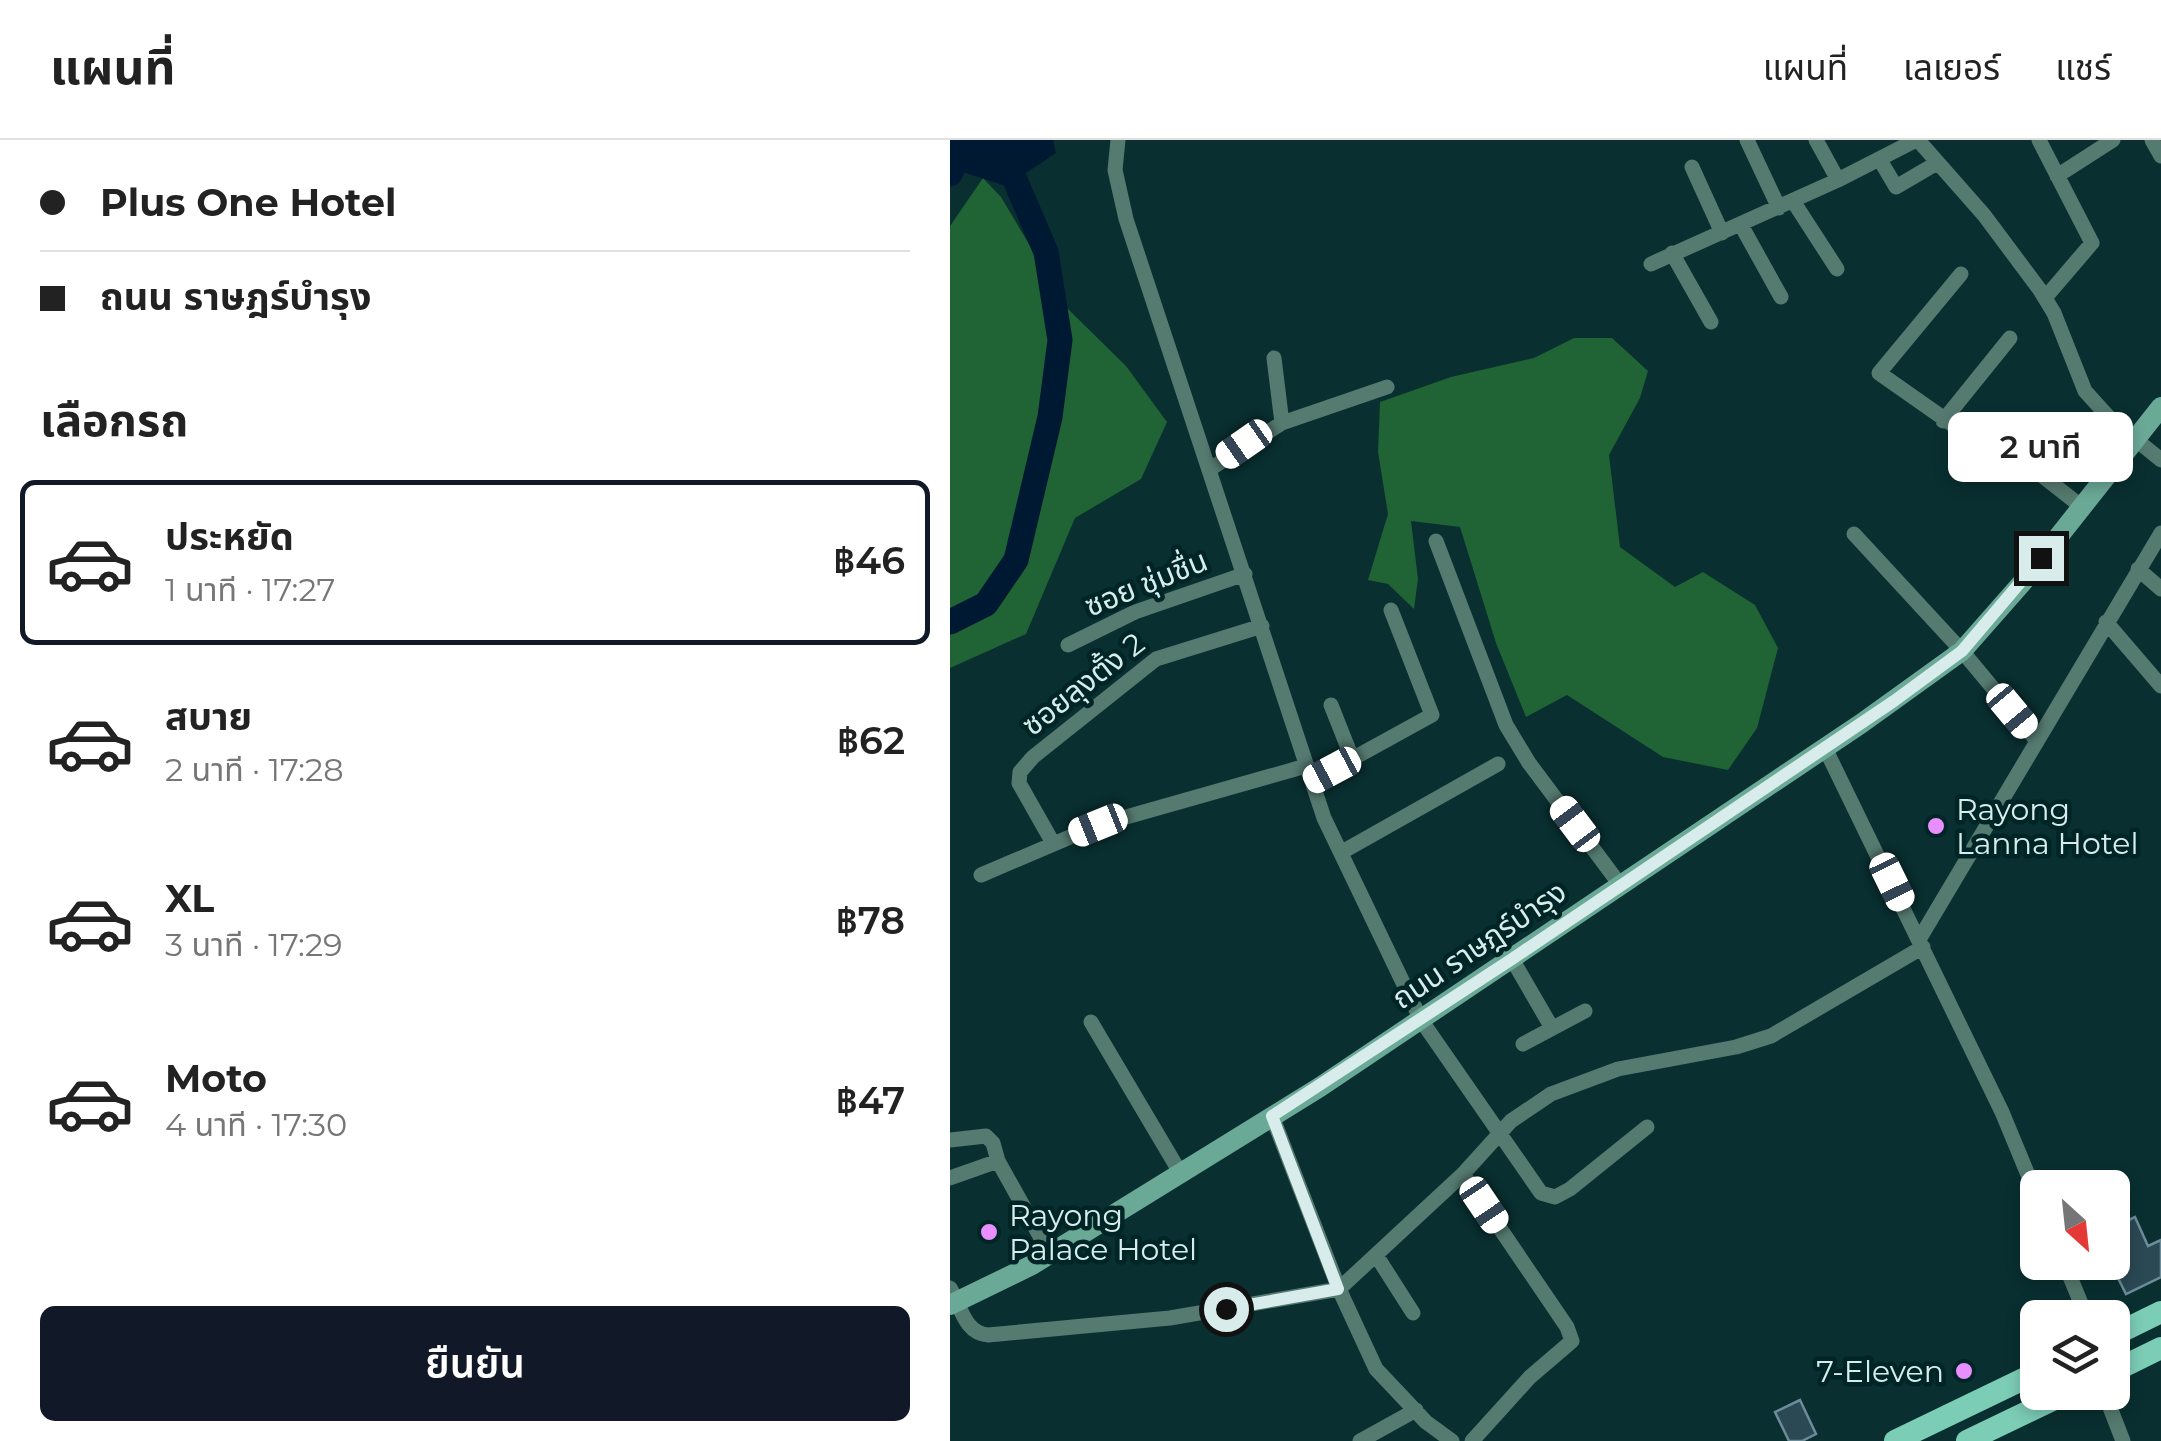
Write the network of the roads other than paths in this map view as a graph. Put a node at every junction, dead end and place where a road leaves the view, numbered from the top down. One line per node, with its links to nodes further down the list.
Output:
1 (1118, 140): 32 (street)
2 (1747, 140): 14 (street)
3 (1816, 140): 13 (street)
4 (1917, 140): 9 (street); 10 (street)
5 (2039, 140): 12 (street)
6 (2114, 140): 12 (street)
7 (2152, 140): 8 (street)
8 (2161, 156)
9 (1880, 160): 10 (street); 13 (street)
10 (1937, 162): 22 (street)
11 (1692, 167): 16 (street)
12 (2057, 176): 22 (street)
13 (1838, 180): 14 (street)
14 (1786, 204): 15 (street); 19 (street)
15 (1741, 225): 16 (street); 21 (street)
16 (1722, 233): 17 (street)
17 (1672, 254): 18 (street); 23 (street)
18 (1651, 264)
19 (1837, 269)
20 (1961, 274): 28 (street)
21 (1781, 297)
22 (2045, 298): 30 (street)
23 (1711, 322)
24 (2010, 338): 28 (street)
25 (1274, 358): 29 (street)
26 (1388, 388): 29 (street)
27 (2161, 407): 30 (street, ถนน ราษฎร์บำรุง)
28 (1944, 421): 33 (street)
29 (1282, 423): 32 (street)
30 (2133, 441): 31 (street); 33 (street, ถนน ราษฎร์บำรุง)
31 (2161, 460)
32 (1210, 469): 38 (street)
33 (2082, 507): 44 (street, ถนน ราษฎร์บำรุง)
34 (2161, 532): 37 (street)
35 (1854, 534): 44 (street)
36 (1436, 541): 55 (street)
37 (2138, 569): 39 (street); 41 (street)
38 (1245, 574): 42 (street); 43 (street, ซอย ชุ่มชื่น)
39 (2161, 588)
40 (1391, 610): 49 (street)
41 (2106, 622): 45 (street); 47 (street)
42 (1262, 626): 51 (street); 52 (street, ซอยลุงตั้ง 2)
43 (1068, 645)
44 (1962, 651): 47 (street); 48 (street, ถนน ราษฎร์บำรุง)
45 (2161, 686)
46 (1331, 705): 49 (street)
47 (2036, 742): 56 (street)
48 (1826, 748): 55 (street, ถนน ราษฎร์บำรุง); 56 (street)
49 (1352, 758): 51 (street)
50 (1498, 764): 53 (street)
51 (1309, 773): 52 (street); 53 (street)
52 (1053, 844): 54 (street)
53 (1342, 852): 59 (street)
54 (981, 875)
55 (1621, 886): 57 (street, ถนน ราษฎร์บำรุง)
56 (1922, 942): 65 (street); 68 (street)
57 (1512, 959): 59 (street, ถนน ราษฎร์บำรุง); 61 (street)
58 (1586, 1011): 61 (street)
59 (1422, 1020): 63 (street, ถนน ราษฎร์บำรุง); 65 (street)
60 (1091, 1022): 69 (street)
61 (1552, 1028): 62 (street)
62 (1524, 1044)
63 (1272, 1116): 69 (street, ถนน ราษฎร์บำรุง); 74 (street)
64 (1648, 1127): 65 (street)
65 (1501, 1132): 70 (street)
66 (950, 1140): 67 (street)
67 (998, 1161): 71 (street); 72 (street)
68 (2026, 1170)
69 (1181, 1174): 72 (street, ถนน ราษฎร์บำรุง)
70 (1463, 1174): 73 (street); 87 (street)
71 (950, 1178)
72 (1050, 1254): 75 (street, ถนน ราษฎร์บำรุง)
73 (1376, 1255): 74 (street); 77 (street)
74 (1338, 1289): 75 (street); 82 (street)
75 (953, 1298)
76 (2161, 1312): 78 (main road)
77 (1413, 1313)
78 (2130, 1327)
79 (2161, 1348): 80 (main road)
80 (2130, 1363)
81 (2020, 1381): 88 (main road)
82 (1416, 1410): 85 (street); 86 (street)
83 (2032, 1410): 89 (main road)
84 (2111, 1410): 90 (street)
85 (1360, 1441)
86 (1452, 1441)
87 (1472, 1441)
88 (1895, 1441)
89 (1967, 1441)
90 (2123, 1441)

